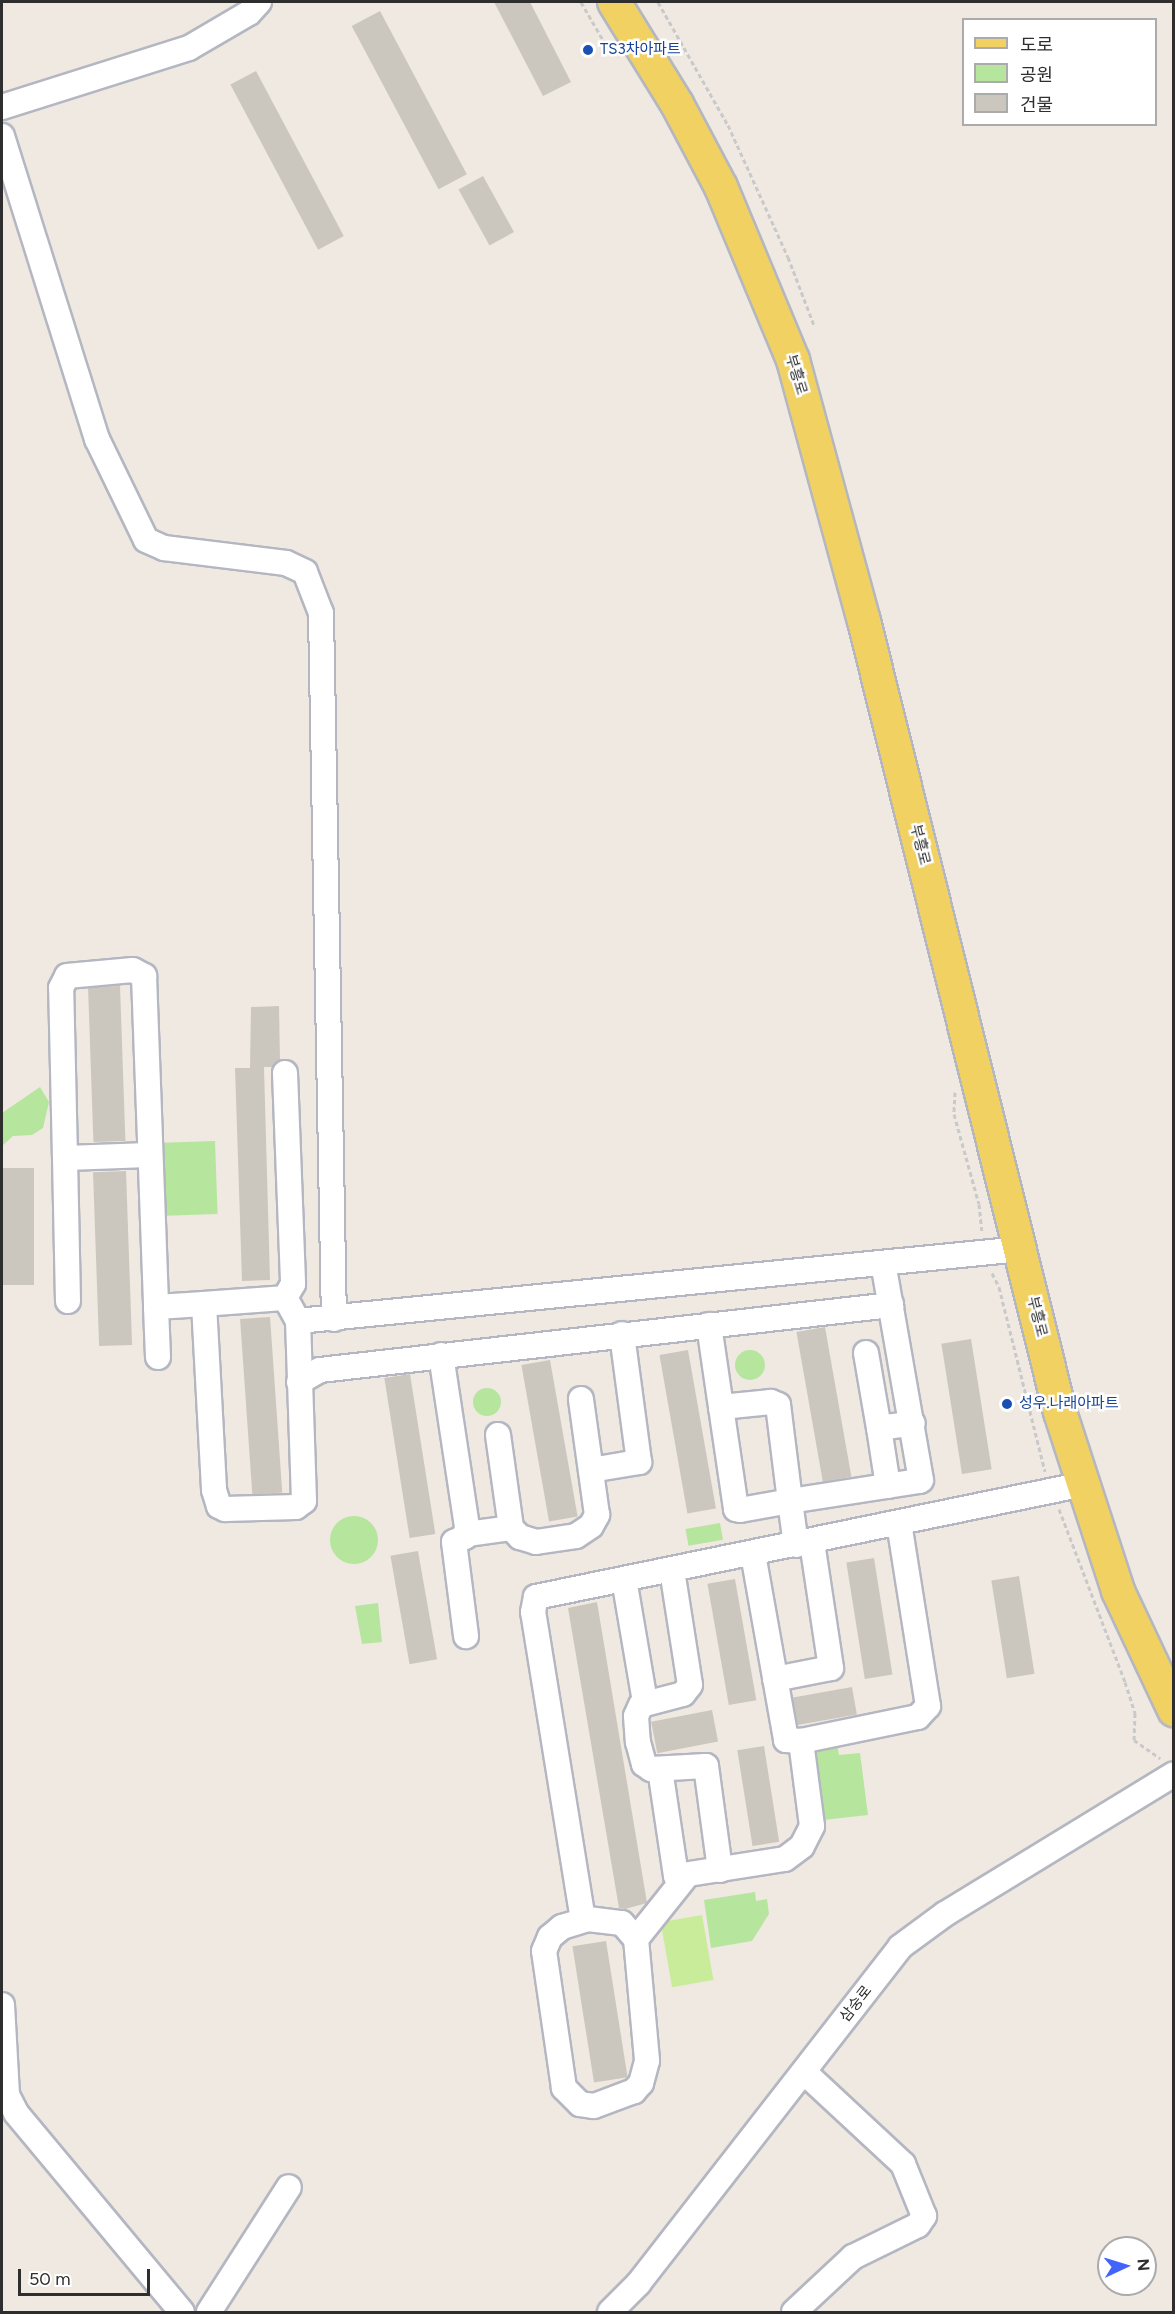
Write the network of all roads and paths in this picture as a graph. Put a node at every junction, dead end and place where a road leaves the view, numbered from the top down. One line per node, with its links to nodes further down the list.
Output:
1 (259, 2): 6 (street)
2 (580, 2): 5 (path)
3 (614, 2): 13 (main road, 부흥로)
4 (658, 2): 8 (path)
5 (621, 61)
6 (2, 106)
7 (2, 136): 21 (street)
8 (814, 325)
9 (285, 1073): 16 (street)
10 (955, 1084): 14 (path)
11 (150, 1155): 12 (street); 12 (street); 20 (street)
12 (65, 1158): 17 (street)
13 (1021, 1249): 14 (street); 35 (main road, 부흥로)
14 (987, 1252): 15 (street); 37 (path)
15 (883, 1263): 19 (street); 21 (street)
16 (285, 1298): 18 (street); 22 (street)
17 (68, 1301)
18 (204, 1304): 20 (street); 28 (street)
19 (891, 1305): 23 (street); 31 (street)
20 (156, 1307): 27 (street)
21 (334, 1318): 22 (street)
22 (298, 1321): 28 (street)
23 (710, 1324): 24 (street); 30 (street)
24 (622, 1334): 26 (street); 34 (street)
25 (866, 1353): 32 (street)
26 (441, 1355): 28 (street); 41 (street)
27 (158, 1357)
28 (299, 1382)
29 (581, 1399): 34 (street)
30 (722, 1407): 38 (street); 38 (street)
31 (913, 1423): 32 (street); 36 (street)
32 (879, 1428): 36 (street)
33 (498, 1435): 40 (street)
34 (591, 1470): 40 (street)
35 (1084, 1484): 37 (street); 49 (main road, 부흥로)
36 (888, 1485): 38 (street)
37 (1053, 1491): 39 (street); 52 (path)
38 (790, 1501): 42 (street)
39 (899, 1523): 42 (street); 50 (street)
40 (511, 1528): 41 (street)
41 (467, 1534): 46 (street)
42 (804, 1544): 43 (street); 47 (street)
43 (753, 1554): 44 (street); 47 (street)
44 (672, 1570): 45 (street); 48 (street)
45 (624, 1579): 48 (street); 55 (street)
46 (466, 1636)
47 (775, 1679): 50 (street)
48 (645, 1702): 51 (street)
49 (1173, 1710)
50 (801, 1741): 53 (street)
51 (660, 1769): 53 (street); 54 (street)
52 (1173, 1775): 58 (street, 삼숭로)
53 (720, 1870): 54 (street)
54 (687, 1875): 56 (street)
55 (583, 1920): 56 (street); 56 (street)
56 (636, 1939)
57 (2, 2006): 59 (street)
58 (804, 2072): 63 (street, 삼숭로); 64 (street)
59 (4, 2094): 61 (street)
60 (289, 2187): 62 (street)
61 (182, 2313)
62 (209, 2313)
63 (610, 2313)
64 (794, 2313)

